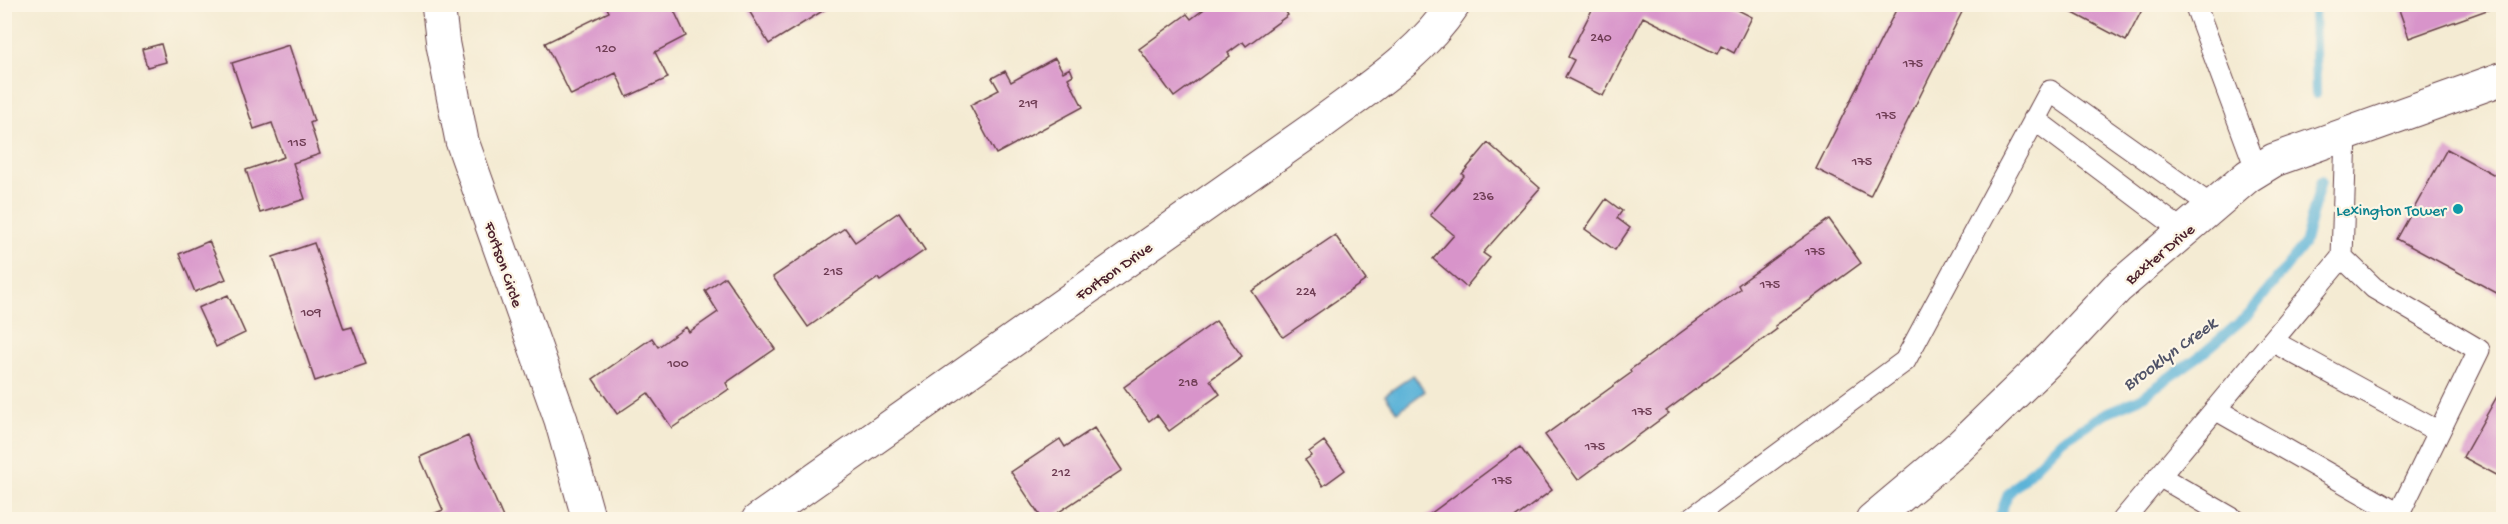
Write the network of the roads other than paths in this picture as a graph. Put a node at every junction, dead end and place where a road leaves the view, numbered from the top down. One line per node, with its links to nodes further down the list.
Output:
1 (438, 4): 15 (street, Fortson Circle)
2 (1454, 4): 16 (street, Fortson Drive)
3 (2195, 4): 7 (lane)
4 (2504, 78): 6 (street, Baxter Drive)
5 (2034, 119): 8 (lane); 9 (lane); 17 (lane)
6 (2346, 134): 7 (street, Baxter Drive); 10 (lane)
7 (2257, 171): 8 (street, Baxter Drive)
8 (2213, 207): 9 (street, Baxter Drive)
9 (2184, 232): 18 (street, Baxter Drive)
10 (2342, 257): 11 (lane); 13 (lane)
11 (2272, 341): 12 (lane); 13 (lane)
12 (2215, 409): 13 (lane); 14 (lane)
13 (2439, 432)
14 (2159, 476): 19 (lane); 20 (lane)
15 (589, 519)
16 (758, 519)
17 (1689, 519)
18 (1872, 519)
19 (2123, 519)
20 (2235, 519)

